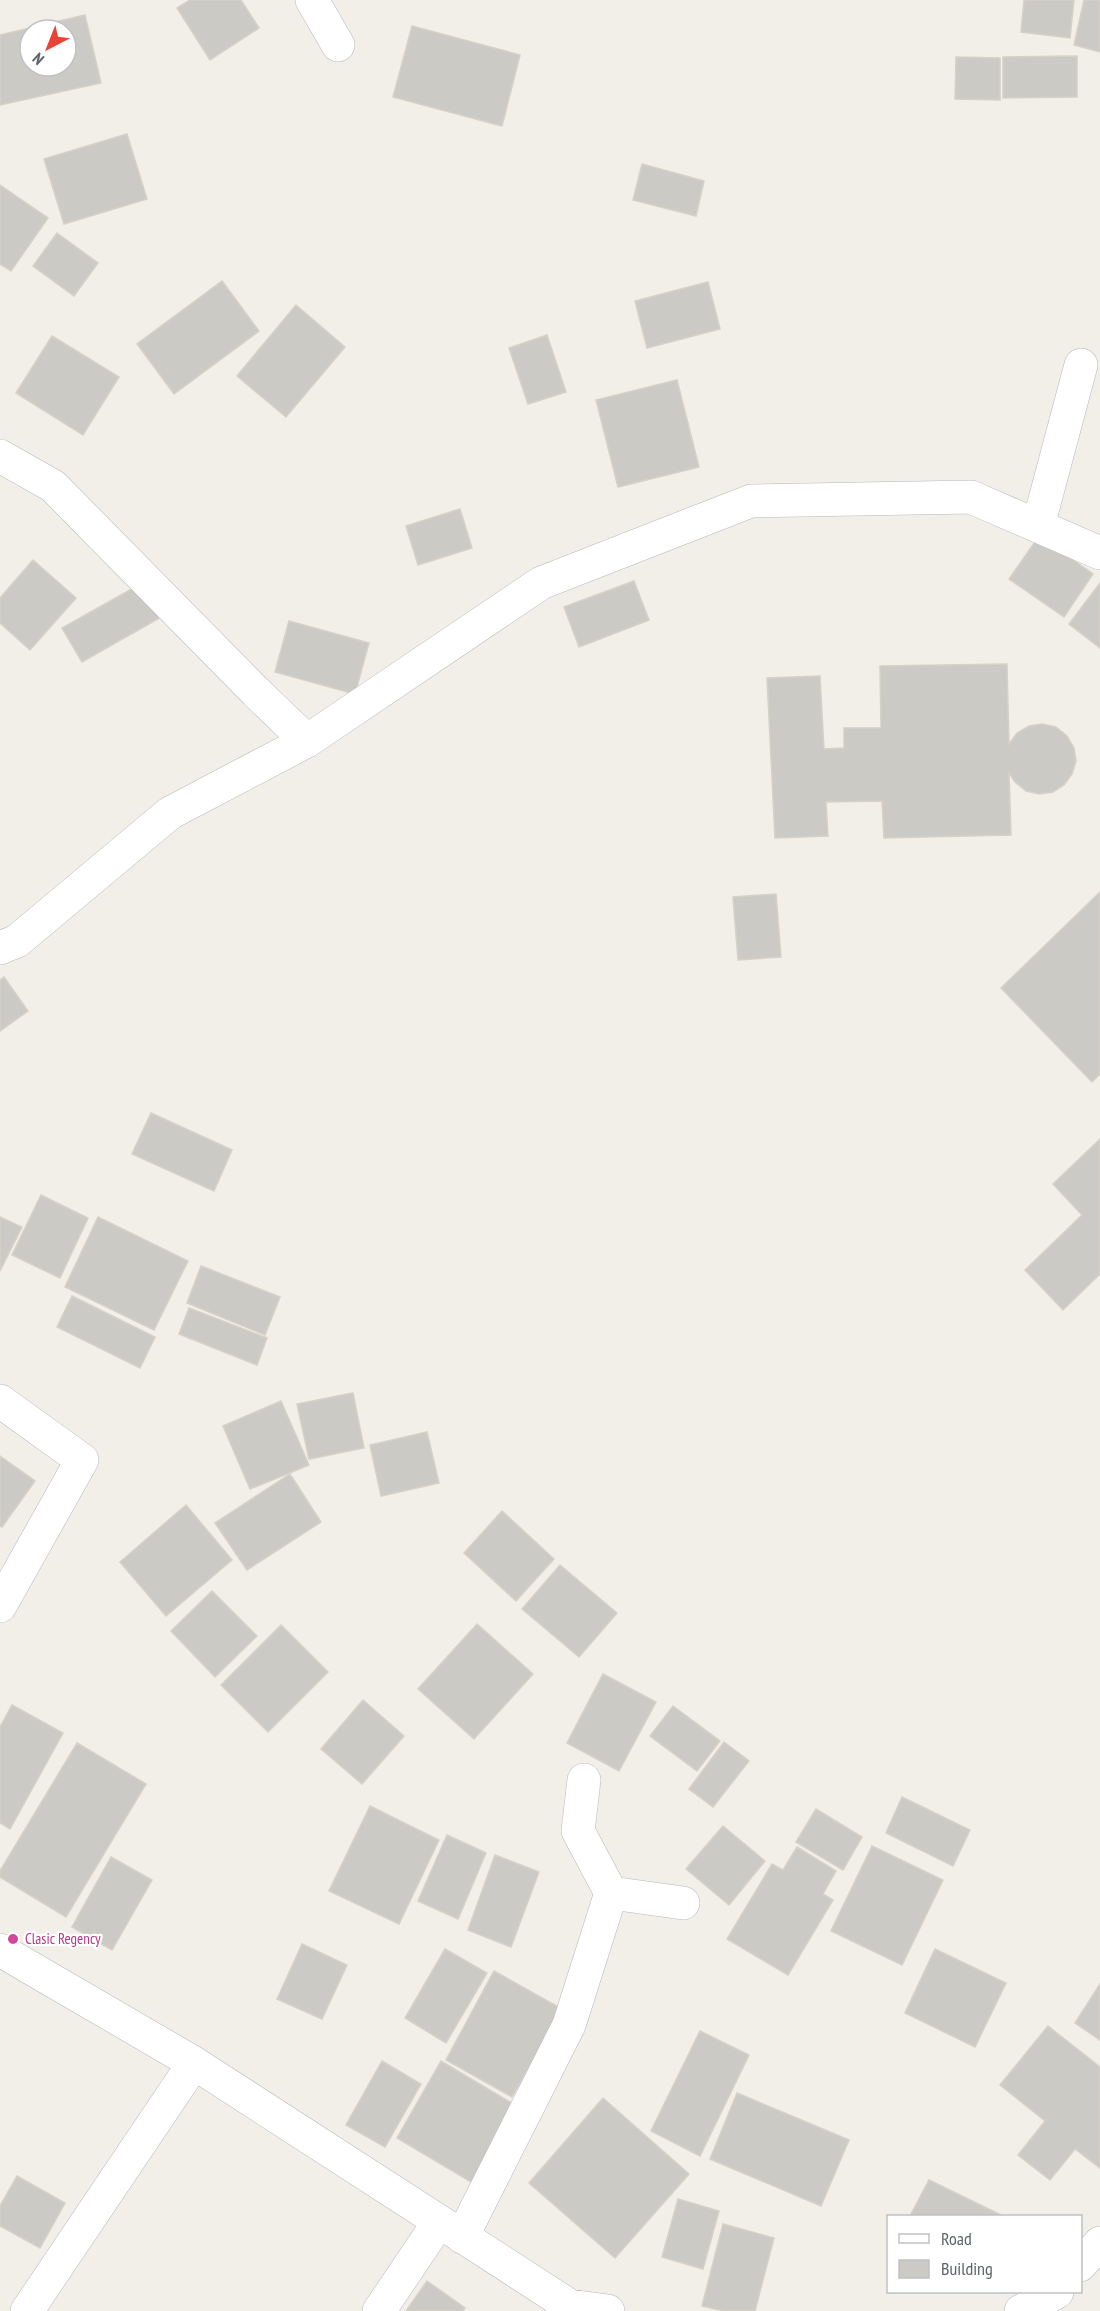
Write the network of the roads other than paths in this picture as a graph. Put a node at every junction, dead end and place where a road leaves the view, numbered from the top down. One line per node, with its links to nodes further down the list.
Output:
1 (312, 0): 2 (street)
2 (338, 45)
3 (1081, 365): 5 (street)
4 (0, 456): 7 (street)
5 (1038, 526): 6 (street); 7 (street)
6 (1100, 553)
7 (307, 741): 8 (street)
8 (0, 948)
9 (0, 1401): 10 (street)
10 (0, 1606)
11 (584, 1780): 12 (street)
12 (611, 1893): 13 (street); 16 (street)
13 (683, 1903)
14 (0, 1950): 15 (street)
15 (194, 2063): 16 (street); 21 (street)
16 (451, 2229): 20 (street); 22 (street)
17 (1100, 2244): 18 (street)
18 (1082, 2263)
19 (1055, 2293): 24 (street)
20 (568, 2308): 23 (street)
21 (27, 2311)
22 (379, 2311)
23 (608, 2311)
24 (1021, 2311)

